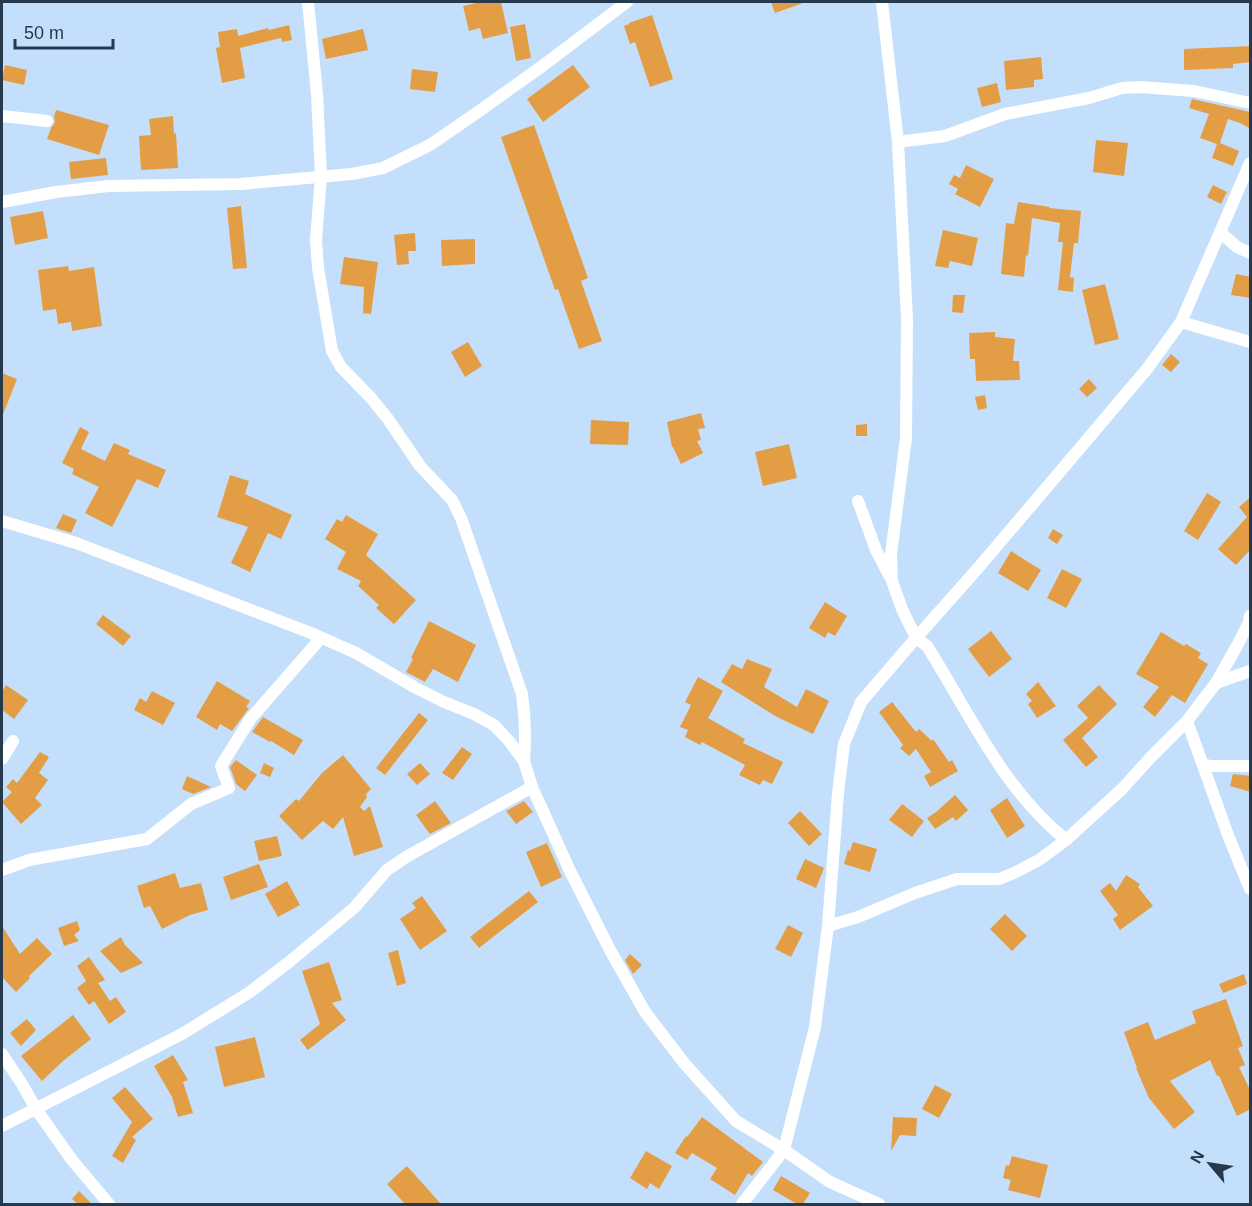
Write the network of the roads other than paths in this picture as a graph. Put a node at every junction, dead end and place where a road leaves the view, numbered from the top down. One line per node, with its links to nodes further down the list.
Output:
1 (308, 2): 9 (street)
2 (627, 2): 9 (street)
3 (882, 2): 7 (street)
4 (1251, 103): 7 (street)
5 (2, 116): 6 (street)
6 (47, 122)
7 (898, 142): 17 (street)
8 (1251, 163): 11 (street)
9 (321, 176): 10 (street); 26 (street)
10 (2, 202)
11 (1220, 232): 12 (street); 13 (street)
12 (1251, 253)
13 (1181, 322): 14 (street); 20 (street)
14 (1251, 342)
15 (858, 501): 17 (street)
16 (2, 521): 19 (street)
17 (892, 581): 20 (street)
18 (1251, 616): 22 (street)
19 (321, 638): 26 (street); 31 (street)
20 (916, 638): 30 (street); 33 (street)
21 (1251, 671): 22 (street)
22 (1216, 682): 23 (street)
23 (1187, 721): 27 (street); 30 (street)
24 (13, 741): 25 (street)
25 (2, 759)
26 (524, 761): 29 (street)
27 (1203, 764): 28 (street); 32 (street)
28 (1251, 766)
29 (532, 788): 35 (street); 37 (street)
30 (1066, 840): 33 (street)
31 (2, 870)
32 (1251, 889)
33 (828, 926): 37 (street)
34 (2, 1054): 35 (street)
35 (36, 1109): 36 (street); 38 (street)
36 (2, 1126)
37 (783, 1150): 39 (street); 40 (street)
38 (109, 1204)
39 (742, 1204)
40 (879, 1204)

